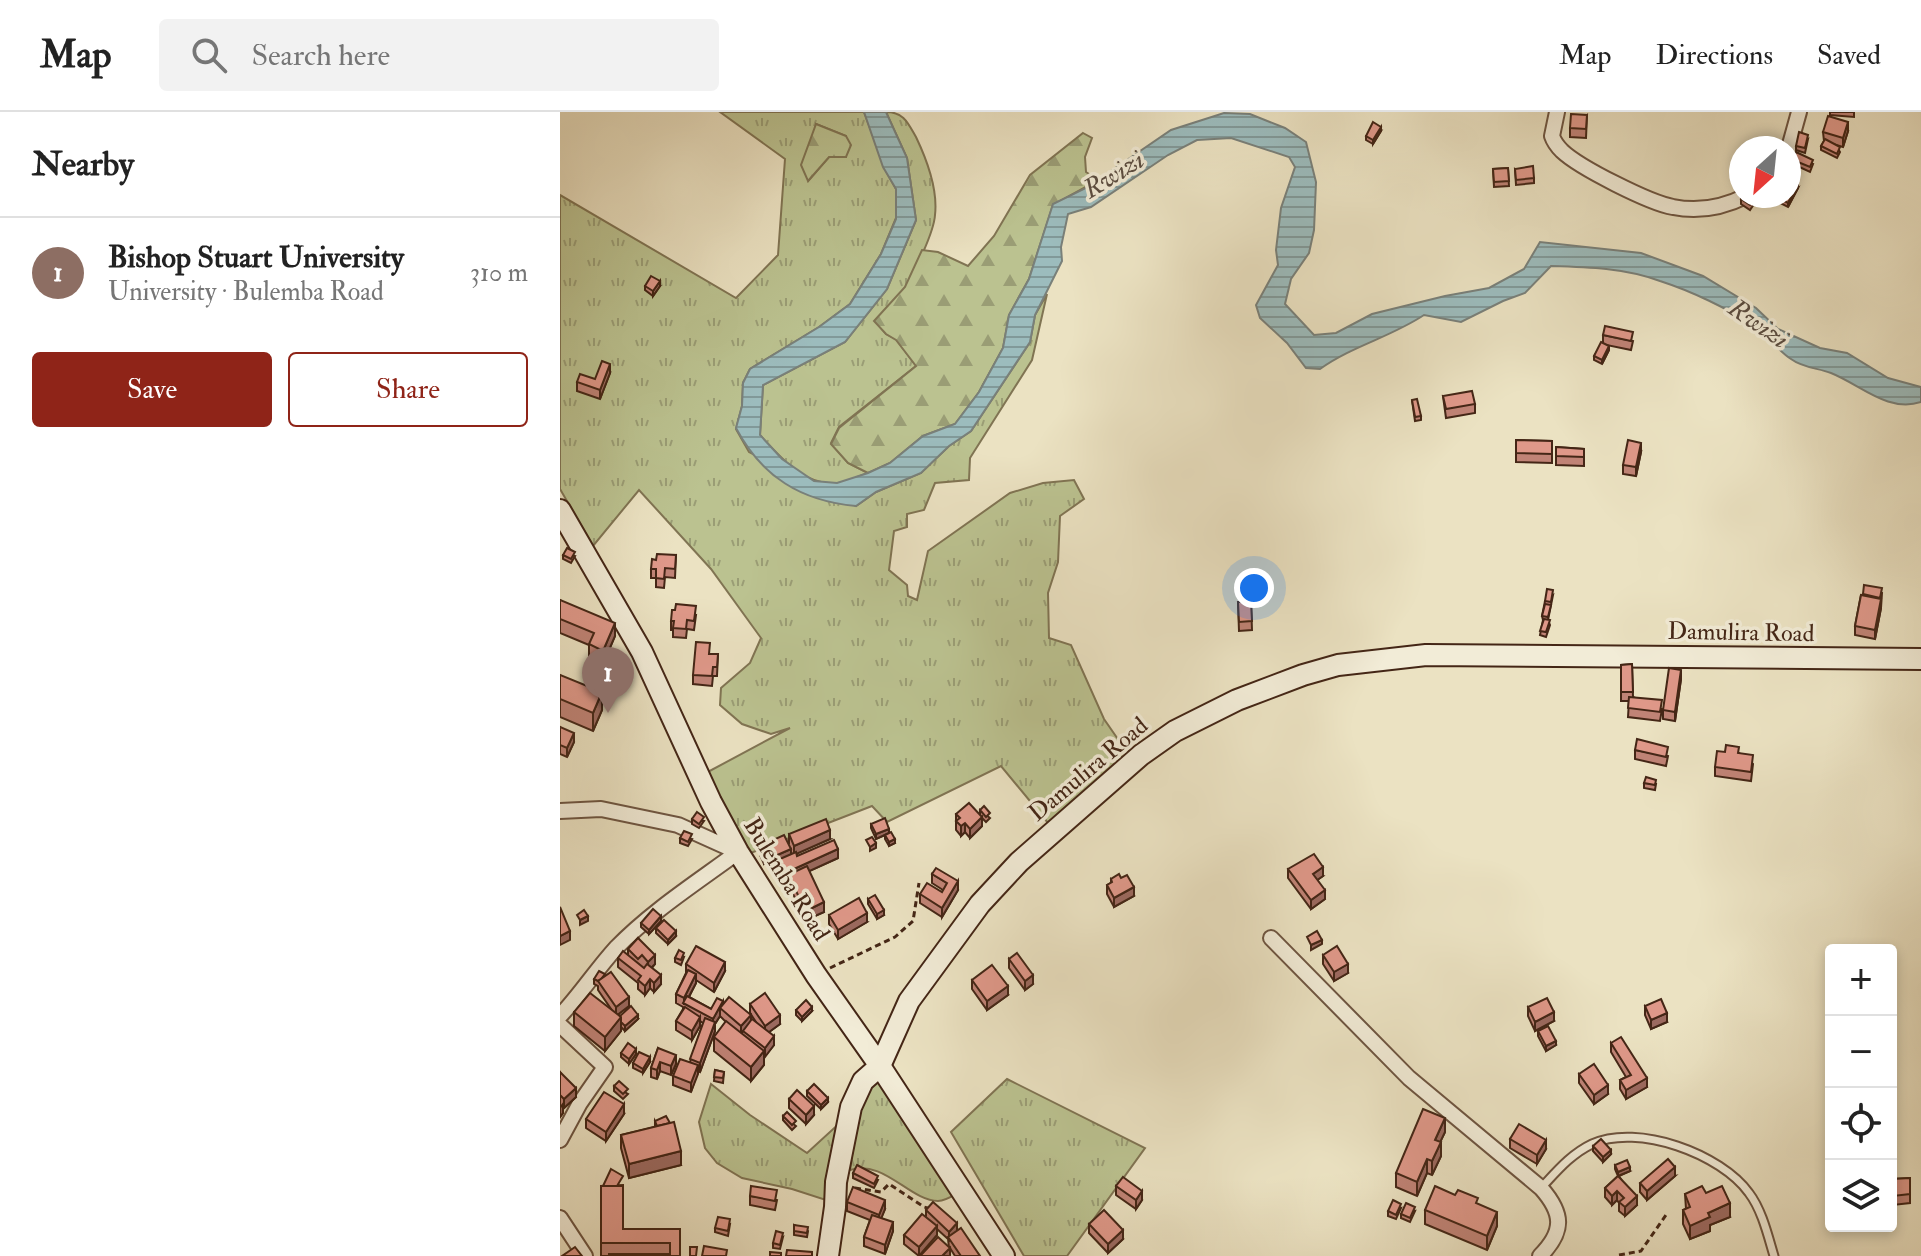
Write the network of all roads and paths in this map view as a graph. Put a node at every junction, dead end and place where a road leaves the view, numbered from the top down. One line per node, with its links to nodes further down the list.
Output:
1 (1557, 112): 4 (street)
2 (1799, 112): 3 (street)
3 (1792, 136)
4 (1729, 201)
5 (560, 510): 8 (street, Bulemba Road)
6 (1921, 659): 14 (street, Damulira Road)
7 (560, 811): 8 (street)
8 (738, 852): 11 (street, Bulemba Road); 12 (street)
9 (919, 883): 11 (path)
10 (1271, 938): 17 (street)
11 (816, 975): 14 (street, Bulemba Road)
12 (560, 1016)
13 (560, 1025): 15 (street)
14 (880, 1066): 16 (street, Damulira Road); 24 (street, Bulemba Road)
15 (560, 1140)
16 (836, 1182): 18 (path); 23 (street, Damulira Road)
17 (1541, 1188): 25 (street); 27 (lane)
18 (934, 1209)
19 (1668, 1212): 21 (path)
20 (560, 1218): 22 (street)
21 (1641, 1254): 26 (path)
22 (585, 1256)
23 (828, 1256)
24 (1004, 1256)
25 (1540, 1256)
26 (1618, 1256)
27 (1774, 1256)

